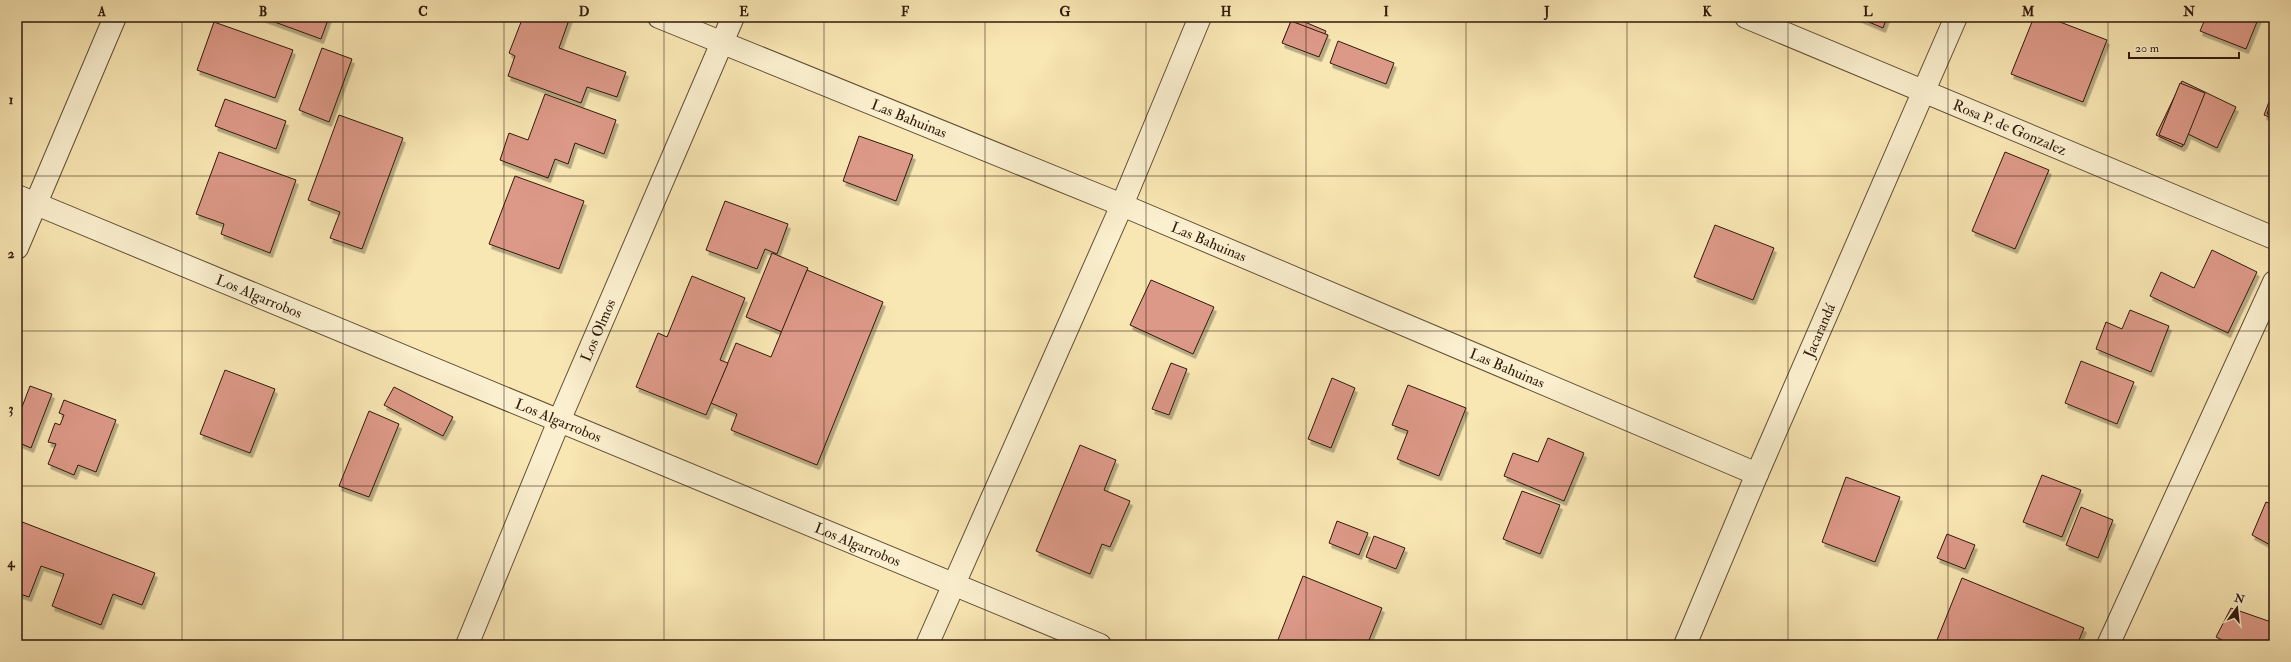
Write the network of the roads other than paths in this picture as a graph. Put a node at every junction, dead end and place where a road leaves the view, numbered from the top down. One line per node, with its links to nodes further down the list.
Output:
1 (115, 17): 9 (street)
2 (659, 17): 7 (street, Las Bahuinas)
3 (733, 17): 7 (street, Los Olmos)
4 (1200, 17): 10 (street)
5 (1746, 17): 8 (street, Rosa P. de Gonzalez)
6 (1956, 17): 8 (street, Jacarandá)
7 (722, 44): 10 (street, Las Bahuinas); 14 (street, Los Olmos)
8 (1925, 92): 11 (street, Rosa P. de Gonzalez); 15 (street, Jacarandá)
9 (26, 200): 12 (street); 14 (street, Los Algarrobos)
10 (1122, 205): 15 (street, Las Bahuinas); 16 (street)
11 (2274, 238)
12 (17, 248)
13 (2274, 282): 21 (street)
14 (559, 421): 16 (street, Los Algarrobos); 17 (street, Los Olmos)
15 (1757, 474): 20 (street, Jacarandá)
16 (953, 584): 18 (street); 19 (street, Los Algarrobos)
17 (467, 645)
18 (927, 645)
19 (1100, 645)
20 (1685, 645)
21 (2108, 645)

